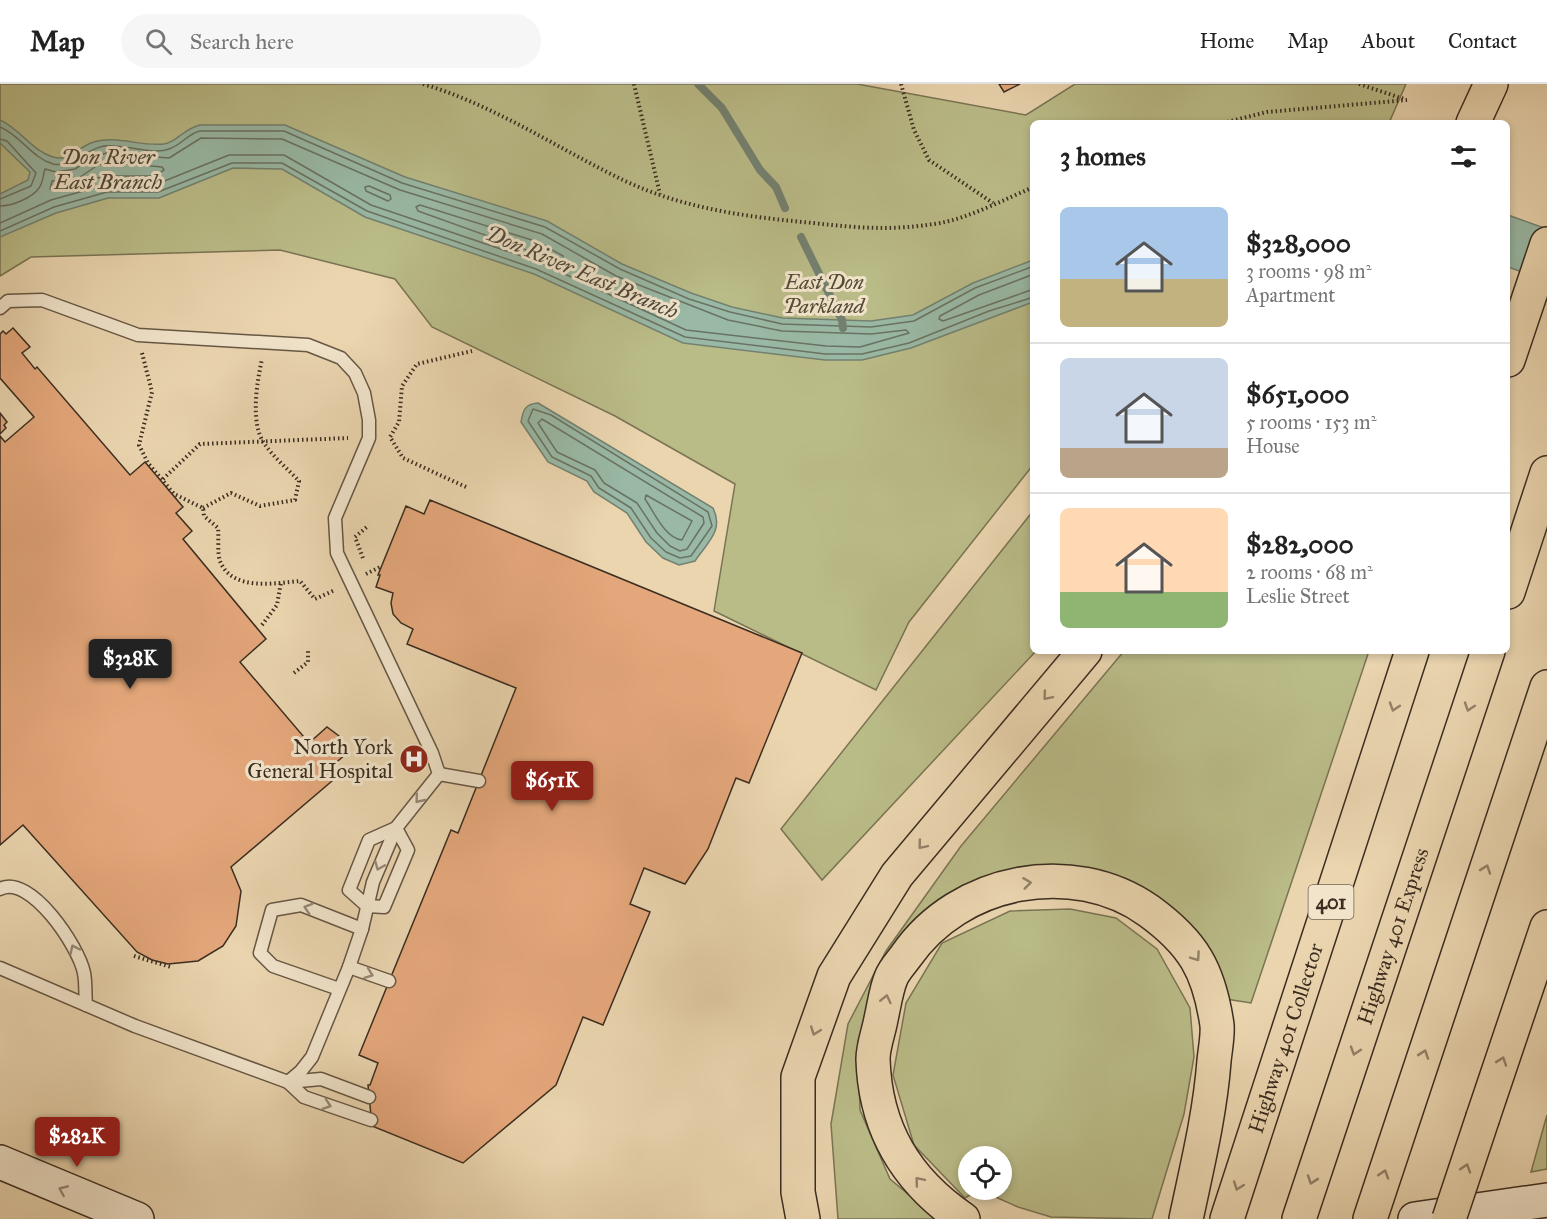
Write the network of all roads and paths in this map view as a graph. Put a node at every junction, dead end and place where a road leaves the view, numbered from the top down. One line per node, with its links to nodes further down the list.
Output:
1 (423, 84): 9 (path)
2 (634, 84): 9 (path)
3 (902, 84): 10 (path)
4 (1359, 84): 6 (path)
5 (1491, 84): 7 (highway)
6 (1235, 120)
7 (1474, 120)
8 (1030, 189): 10 (path)
9 (661, 195): 10 (path)
10 (993, 203)
11 (1547, 244): 16 (highway)
12 (0, 308): 13 (lane)
13 (138, 334): 14 (lane); 21 (path)
14 (265, 344): 18 (lane); 19 (path)
15 (472, 351): 17 (path)
16 (1510, 354)
17 (390, 437): 18 (path); 22 (path)
18 (369, 438): 19 (path); 28 (lane)
19 (262, 441): 21 (path); 23 (path)
20 (1547, 473): 29 (highway)
21 (163, 479): 23 (path)
22 (466, 487)
23 (203, 508): 27 (path)
24 (368, 526): 26 (path)
25 (380, 567): 26 (path)
26 (369, 573): 28 (path)
27 (281, 582): 28 (path); 30 (path)
28 (350, 583): 37 (lane)
29 (1510, 586)
30 (262, 626)
31 (308, 650): 35 (path)
32 (1081, 654): 57 (highway, one-way to 57)
33 (1411, 654): 60 (highway, Highway 401 Collector / 401, one-way to 60)
34 (1487, 654): 61 (highway, Highway 401 Express, one-way to 61)
35 (294, 673)
36 (1547, 687): 62 (highway, one-way to 36)
37 (439, 774): 38 (lane); 39 (lane, one-way to 39)
38 (479, 781)
39 (396, 828): 41 (lane, one-way to 41); 41 (lane); 41 (lane)
40 (0, 889): 50 (lane, one-way to 40)
41 (367, 906): 43 (lane)
42 (1547, 927): 64 (highway, one-way to 42, bridge)
43 (362, 929): 46 (lane); 49 (lane, one-way to 49)
44 (134, 956): 45 (path)
45 (171, 967)
46 (349, 967): 48 (lane, one-way to 48); 49 (lane)
47 (0, 969): 50 (lane)
48 (389, 981)
49 (339, 989): 51 (lane)
50 (86, 1005): 51 (lane)
51 (288, 1082): 52 (lane); 53 (lane, one-way to 53)
52 (369, 1097)
53 (371, 1120)
54 (0, 1162): 56 (main road, one-way to 54)
55 (1547, 1200): 63 (main road)
56 (137, 1219)
57 (803, 1219)
58 (963, 1219): 59 (highway, one-way to 59)
59 (1186, 1219)
60 (1227, 1219)
61 (1299, 1219)
62 (1370, 1219)
63 (1415, 1219)
64 (1449, 1219)

